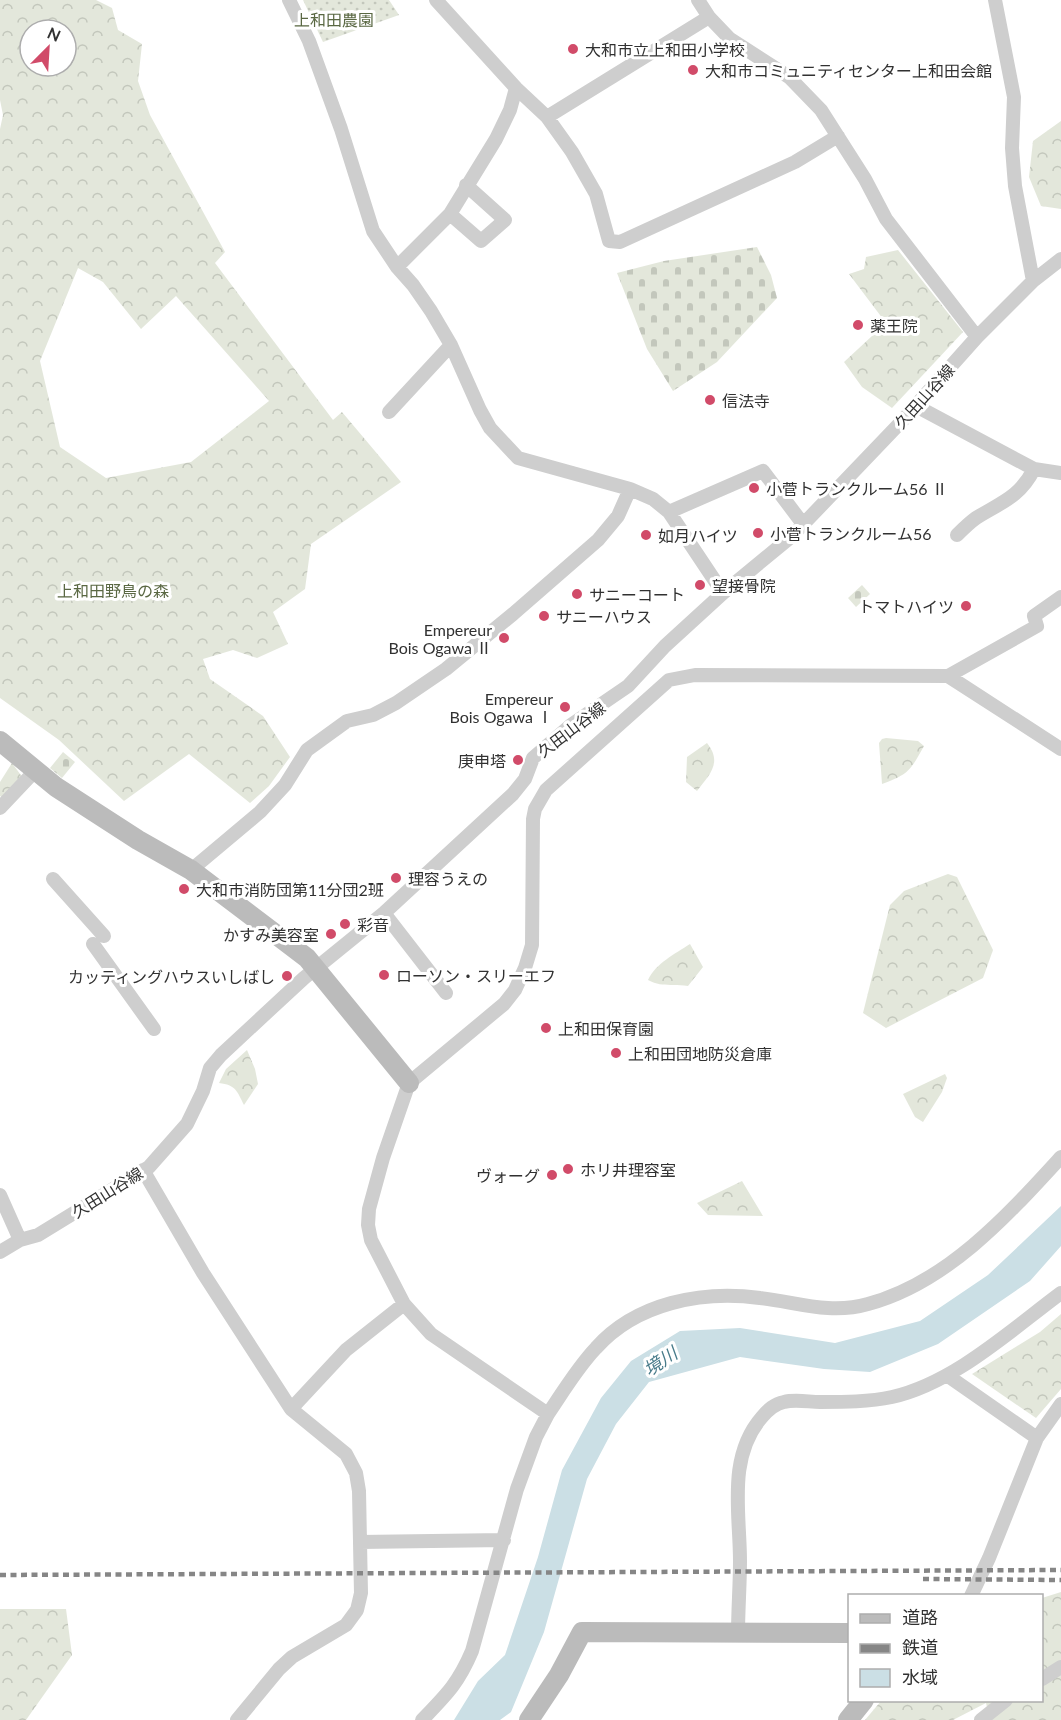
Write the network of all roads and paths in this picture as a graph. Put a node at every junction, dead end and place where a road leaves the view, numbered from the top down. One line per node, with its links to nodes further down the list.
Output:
1 (289, 0): 12 (street)
2 (436, 0): 6 (street)
3 (698, 0): 5 (street)
4 (995, 0): 13 (street)
5 (709, 17): 7 (street); 8 (street)
6 (516, 88): 7 (street); 9 (street)
7 (547, 117): 8 (street)
8 (838, 136): 14 (street)
9 (466, 185): 10 (street); 10 (street)
10 (450, 214): 12 (street)
11 (1061, 259): 13 (street, 久田山谷線)
12 (397, 267): 15 (street)
13 (1033, 281): 14 (street, 久田山谷線)
14 (976, 337): 16 (street, 久田山谷線)
15 (451, 345): 17 (street); 20 (street)
16 (916, 406): 18 (street); 22 (street, 久田山谷線)
17 (388, 412)
18 (1034, 469): 19 (street); 23 (street)
19 (1061, 473)
20 (630, 489): 21 (street); 31 (street)
21 (669, 512): 22 (street); 24 (street)
22 (803, 524): 24 (street, 久田山谷線)
23 (957, 534)
24 (723, 594): 33 (street, 久田山谷線)
25 (1061, 597): 26 (street)
26 (948, 676): 28 (street); 37 (street)
27 (0, 741): 29 (street)
28 (1061, 749)
29 (35, 771): 30 (street); 31 (street)
30 (0, 808)
31 (191, 870): 34 (street)
32 (53, 879): 36 (street)
33 (384, 913): 34 (street, 久田山谷線); 35 (street)
34 (317, 969): 37 (street); 39 (street, 久田山谷線)
35 (446, 993)
36 (154, 1029)
37 (409, 1083): 44 (street)
38 (1061, 1157): 48 (street)
39 (143, 1170): 41 (street, 久田山谷線); 47 (street)
40 (0, 1195): 41 (street)
41 (20, 1240): 42 (street, 久田山谷線)
42 (0, 1252)
43 (1061, 1293): 45 (street)
44 (404, 1304): 47 (street); 48 (street)
45 (948, 1376): 49 (street); 54 (street)
46 (1061, 1404): 49 (street)
47 (291, 1409): 51 (street)
48 (548, 1414): 50 (street)
49 (1037, 1438): 52 (street)
50 (504, 1540): 51 (street); 60 (street)
51 (360, 1542): 59 (street)
52 (972, 1594)
53 (848, 1633): 54 (street)
54 (738, 1634): 61 (street)
55 (1061, 1667): 56 (street)
56 (1043, 1678)
57 (863, 1702): 62 (street)
58 (1005, 1702): 63 (street)
59 (237, 1720)
60 (422, 1720)
61 (529, 1720)
62 (848, 1720)
63 (981, 1720)

